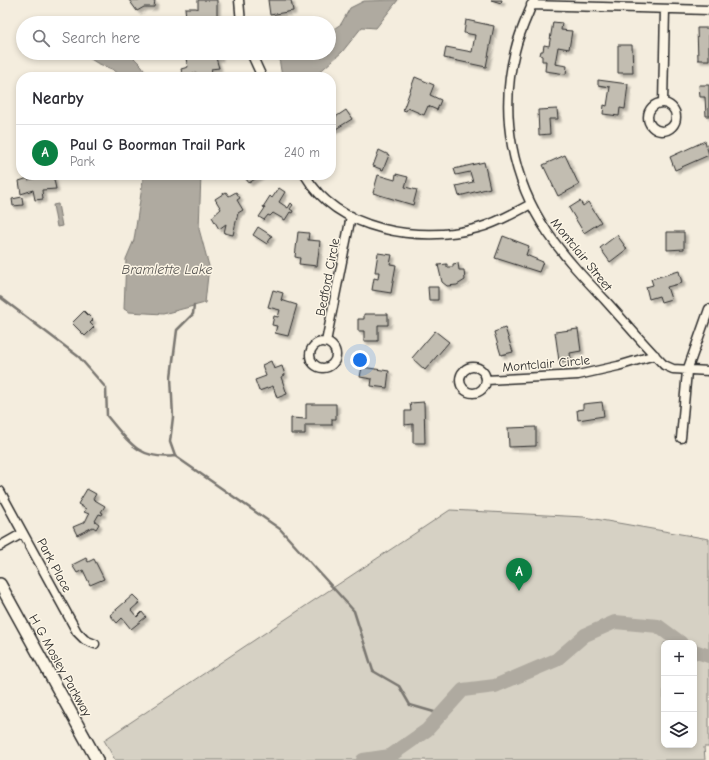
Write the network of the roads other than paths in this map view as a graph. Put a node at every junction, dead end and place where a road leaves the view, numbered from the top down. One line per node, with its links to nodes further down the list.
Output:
1 (239, 0): 5 (street)
2 (532, 3): 3 (street); 10 (street, Montclair Street)
3 (664, 9): 4 (street); 8 (street)
4 (709, 10)
5 (240, 16)
6 (255, 60): 7 (street)
7 (260, 72)
8 (663, 103)
9 (309, 180): 11 (street)
10 (532, 204): 11 (street); 14 (street, Montclair Street)
11 (351, 216): 13 (street, Bedford Circle)
12 (709, 309): 15 (street)
13 (326, 342)
14 (655, 355): 15 (street, Montclair Street); 17 (street, Montclair Circle)
15 (687, 371): 16 (street, Montclair Street); 18 (street)
16 (709, 371)
17 (486, 380)
18 (681, 438)
19 (0, 491): 20 (street, Park Place)
20 (23, 532): 21 (street); 23 (street, Park Place)
21 (0, 546)
22 (0, 584): 24 (main road, H G Mosley Parkway)
23 (95, 644)
24 (97, 760)

